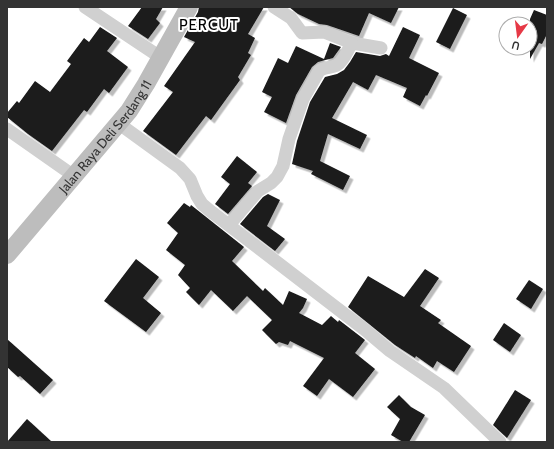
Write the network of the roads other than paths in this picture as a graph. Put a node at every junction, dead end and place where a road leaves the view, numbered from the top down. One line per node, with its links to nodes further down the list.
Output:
1 (85, 7): 6 (street)
2 (188, 7): 6 (street, Jalan Raya Deli Serdang 11)
3 (274, 7): 4 (street)
4 (352, 43): 5 (street); 10 (street)
5 (382, 48)
6 (160, 57): 7 (street, Jalan Raya Deli Serdang 11)
7 (118, 123): 9 (street, Jalan Raya Deli Serdang 11); 10 (street)
8 (7, 129): 9 (street)
9 (74, 176): 11 (street, Jalan Raya Deli Serdang 11)
10 (229, 225): 12 (street)
11 (7, 255)
12 (500, 442)

